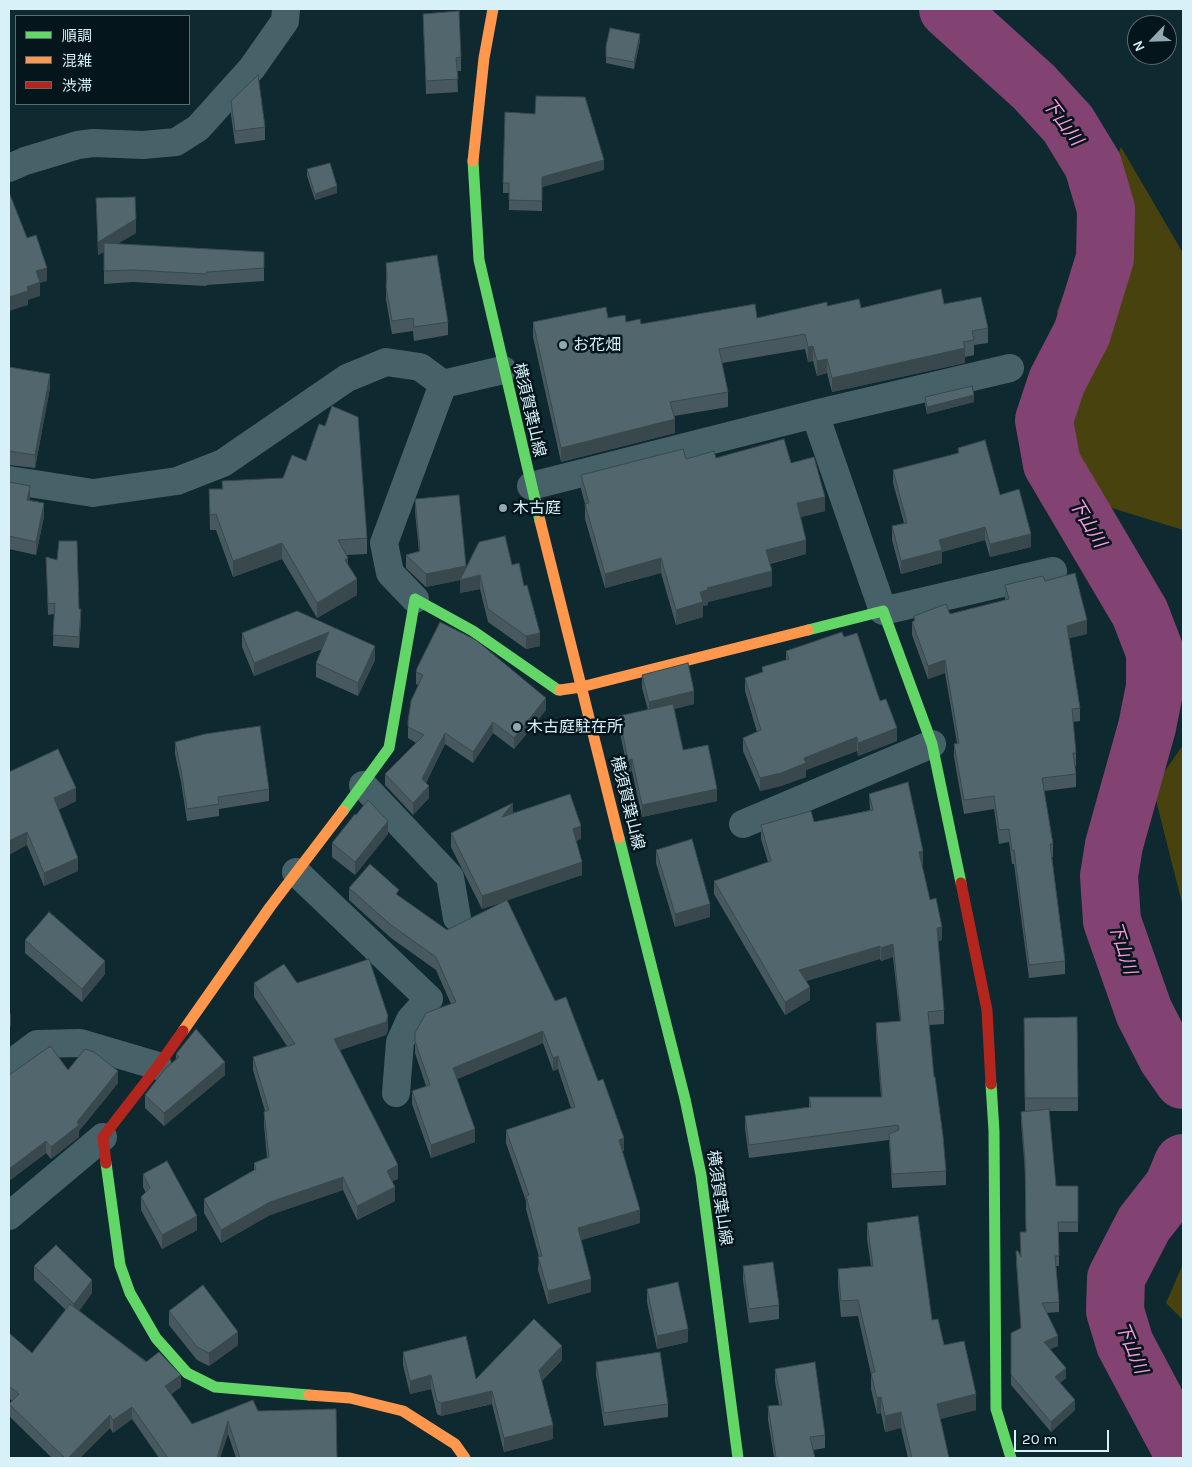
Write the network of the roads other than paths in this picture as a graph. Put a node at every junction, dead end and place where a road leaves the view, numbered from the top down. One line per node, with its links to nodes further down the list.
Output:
1 (286, 9): 3 (street)
2 (493, 9): 5 (street, 横須賀葉山線)
3 (9, 168)
4 (1010, 368): 7 (street)
5 (503, 370): 6 (street); 9 (street, 横須賀葉山線)
6 (443, 384): 8 (street); 11 (street)
7 (815, 414): 9 (street); 12 (street)
8 (9, 480)
9 (531, 486): 13 (street, 横須賀葉山線)
10 (1053, 571): 12 (street)
11 (415, 599): 13 (street); 15 (street)
12 (883, 611): 13 (street); 14 (street)
13 (581, 687): 25 (street, 横須賀葉山線)
14 (932, 744): 16 (street); 26 (street)
15 (363, 785): 17 (street); 18 (street)
16 (743, 824)
17 (296, 872): 20 (street); 21 (street)
18 (457, 918)
19 (9, 1065): 20 (street)
20 (158, 1066): 22 (street)
21 (396, 1093)
22 (103, 1138): 23 (street); 24 (street)
23 (9, 1216)
24 (465, 1458)
25 (738, 1458)
26 (1011, 1458)

